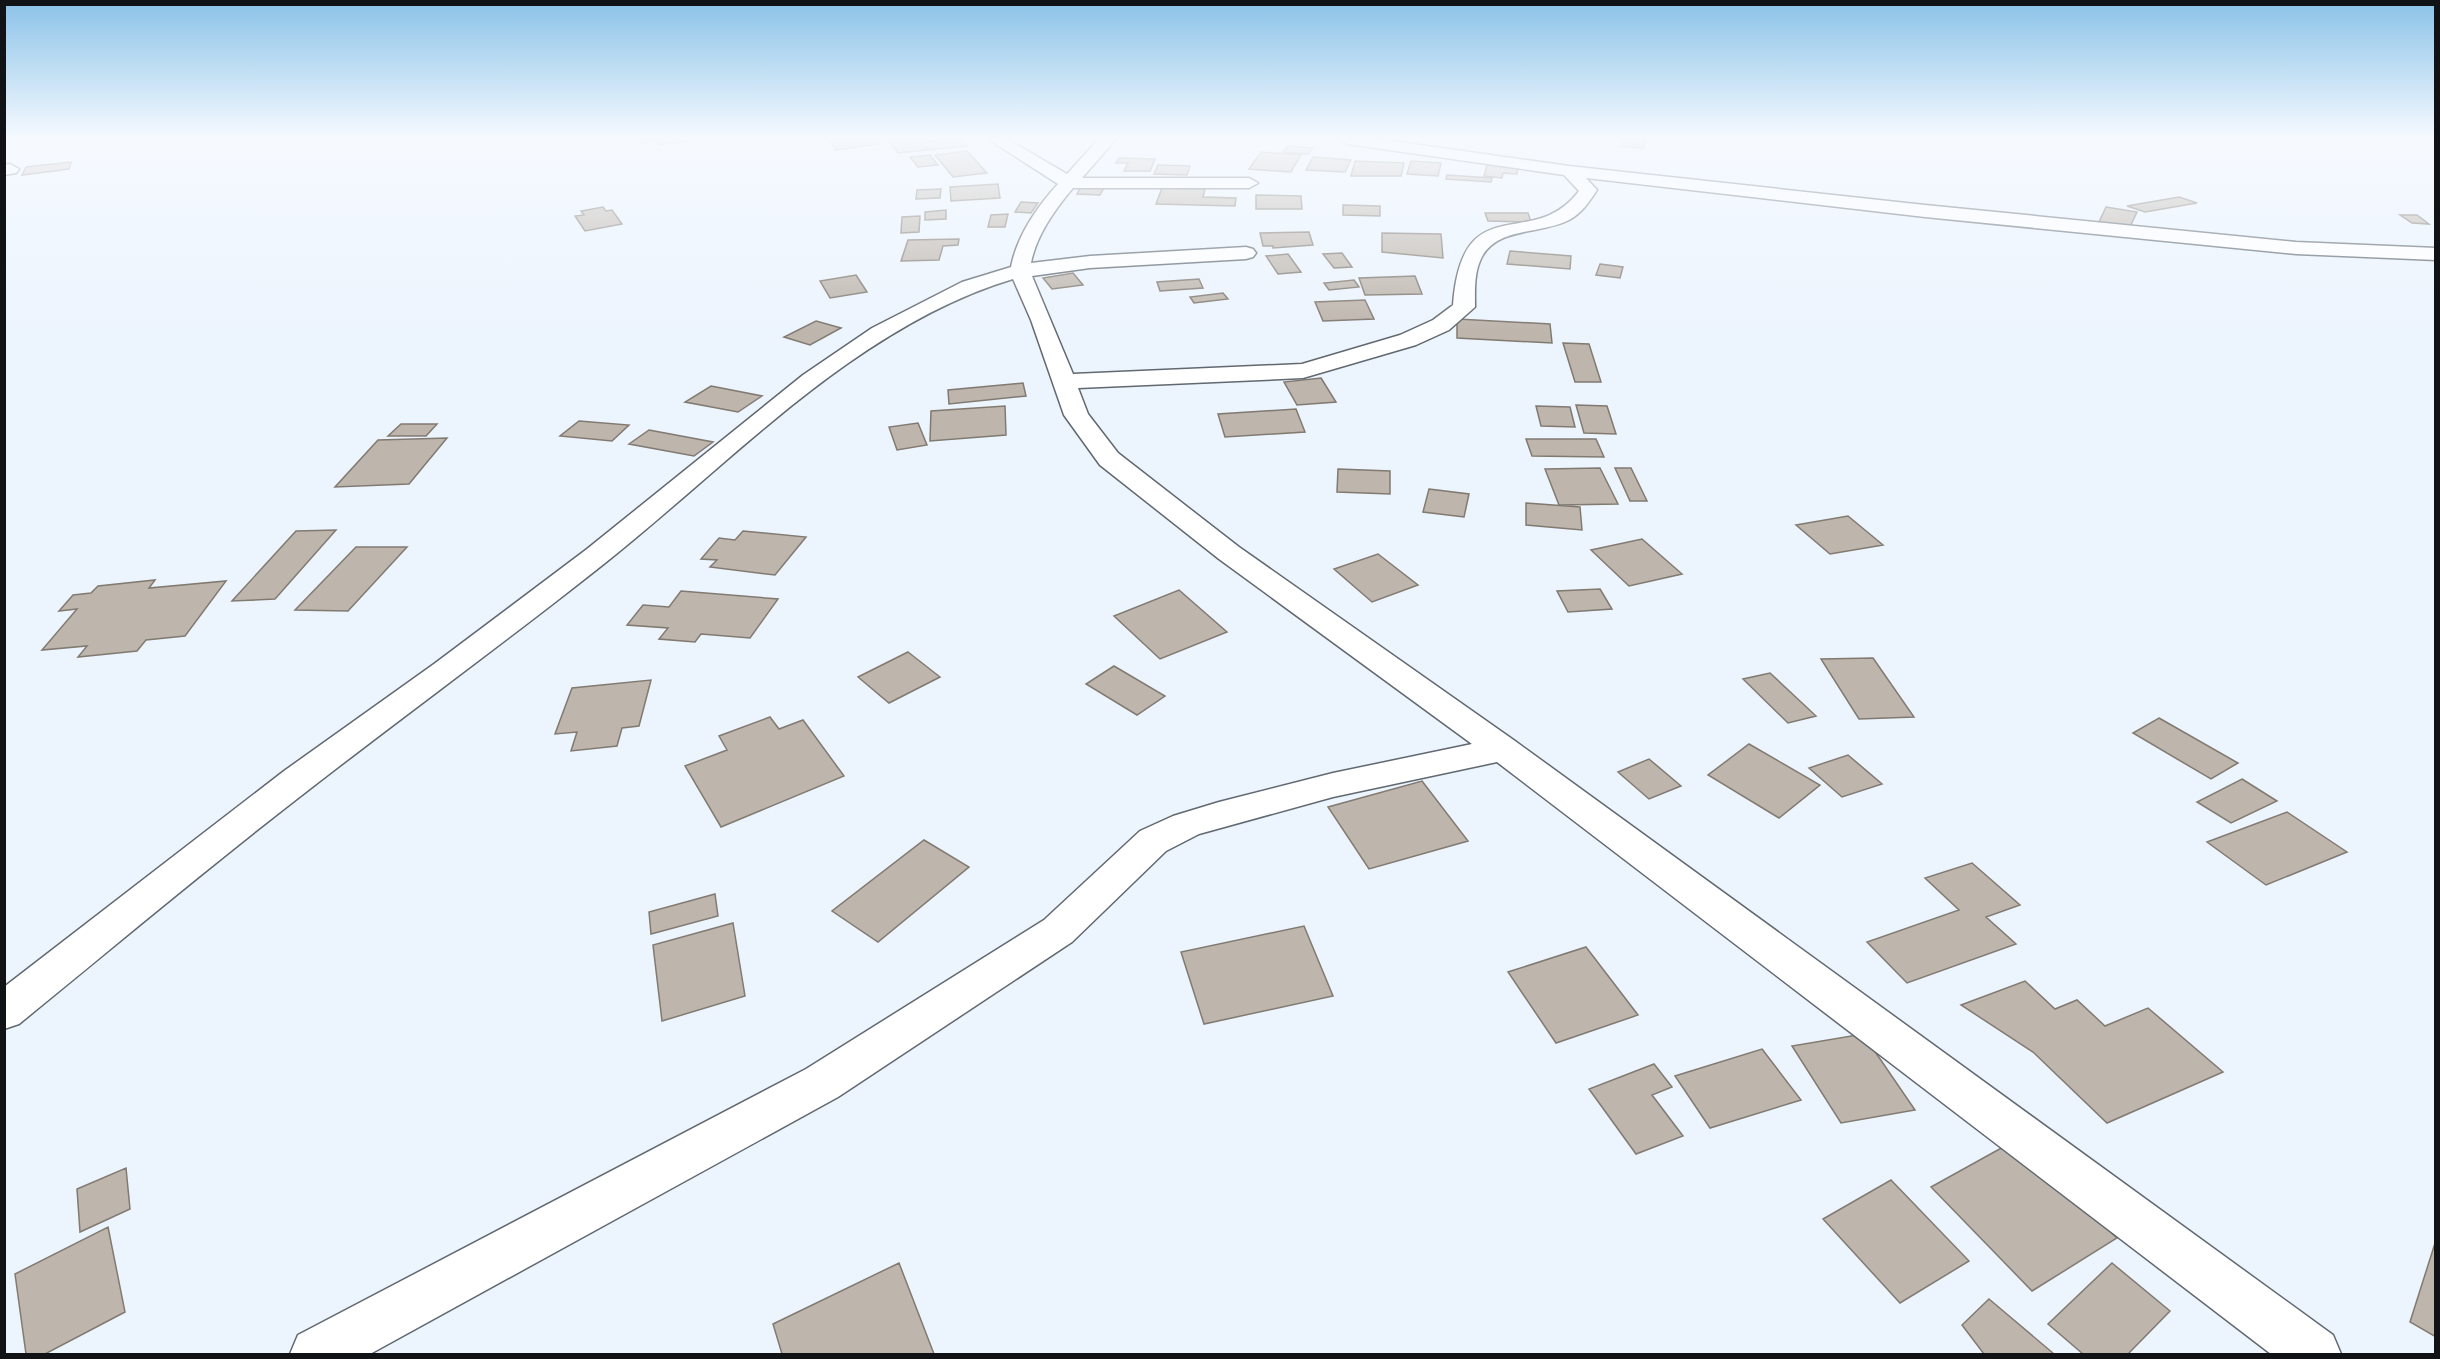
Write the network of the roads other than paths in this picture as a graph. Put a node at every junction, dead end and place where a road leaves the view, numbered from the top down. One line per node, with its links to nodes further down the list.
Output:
1 (1051, 202): 6 (street)
2 (1582, 202): 7 (street)
3 (1851, 202): 5 (street)
4 (1246, 253): 6 (street)
5 (2436, 255)
6 (1020, 271): 7 (street); 9 (street)
7 (1065, 381): 8 (street)
8 (1503, 749): 10 (street); 11 (street)
9 (4, 1012)
10 (317, 1354)
11 (2314, 1354)

